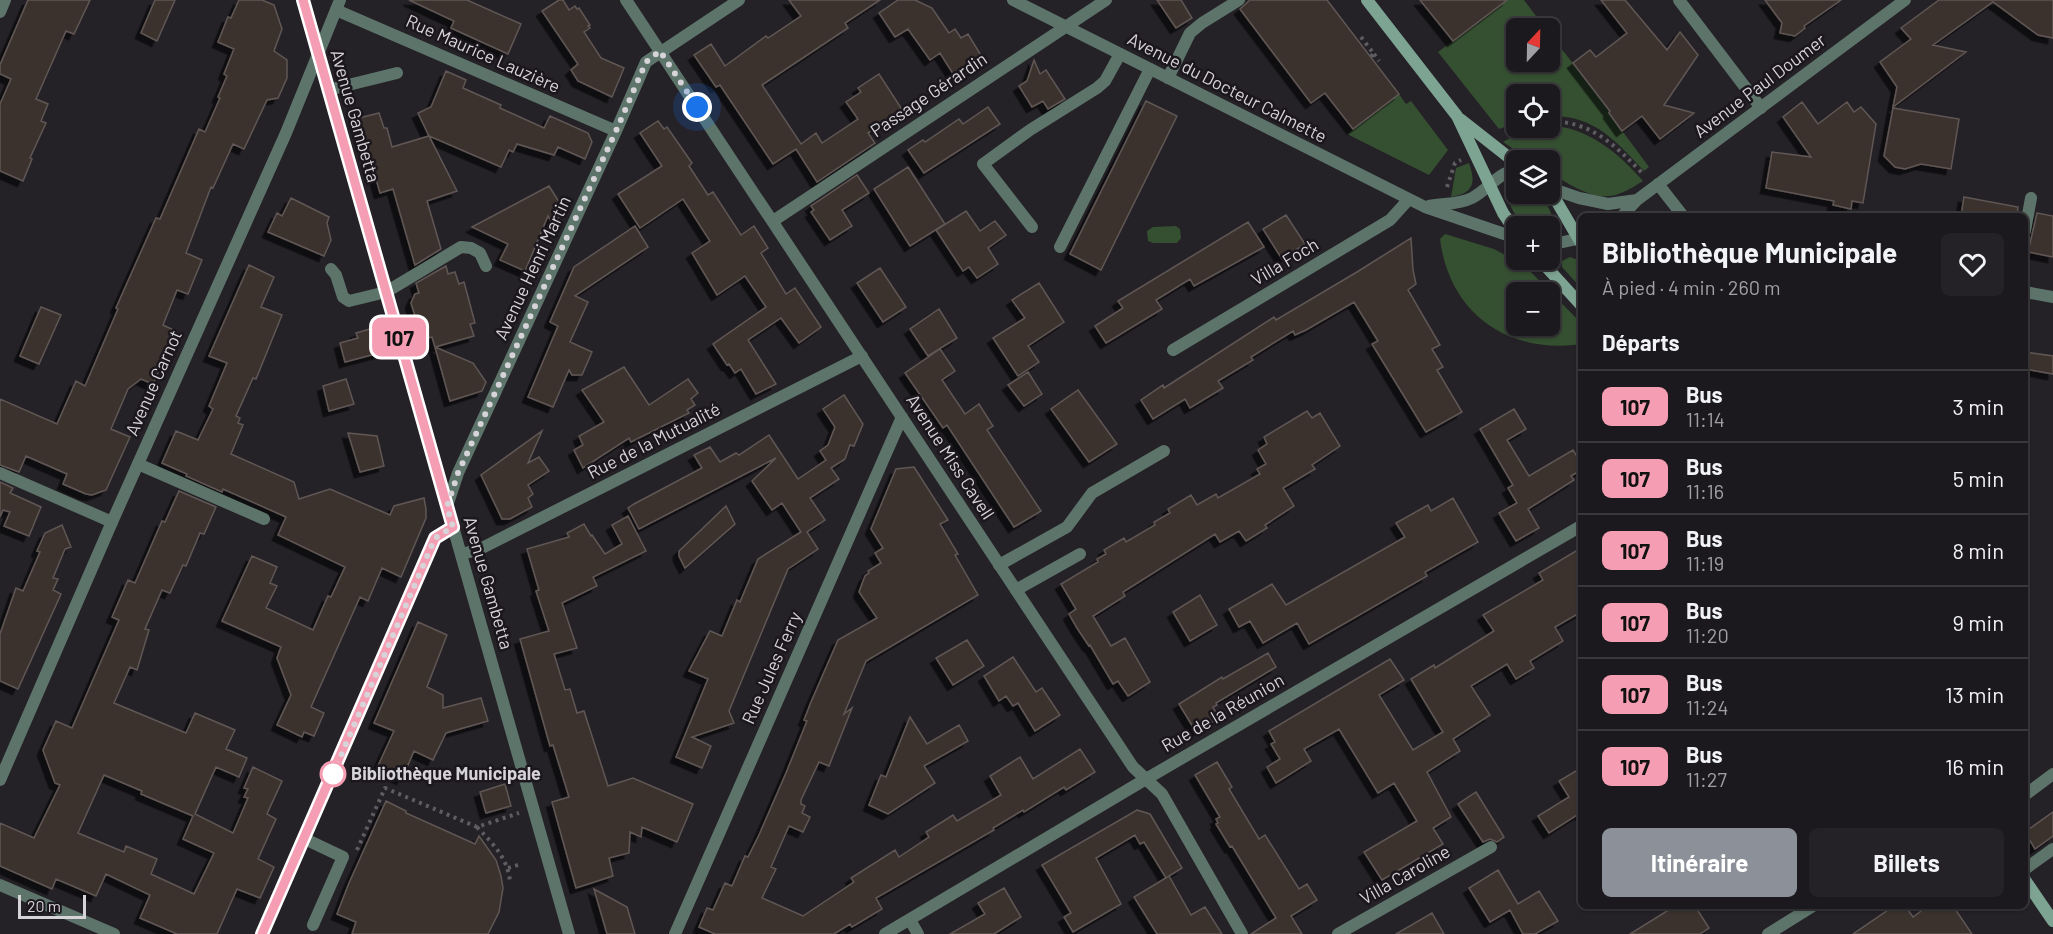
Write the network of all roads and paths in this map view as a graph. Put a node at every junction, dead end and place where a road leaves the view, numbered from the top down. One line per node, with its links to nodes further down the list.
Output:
1 (5, 0): 12 (street)
2 (303, 0): 16 (street, Avenue Gambetta)
3 (626, 0): 15 (street, Avenue Miss Cavell)
4 (739, 0): 15 (street, Avenue Henri Martin)
5 (1013, 0): 13 (street, Avenue du Docteur Calmette)
6 (1106, 0): 13 (street, Passage Gérardin)
7 (1239, 0): 21 (street)
8 (1367, 0): 24 (main road)
9 (1679, 0): 23 (street)
10 (1905, 0): 23 (street, Avenue Paul Doumer)
11 (338, 5): 16 (street, Avenue Carnot); 26 (street, Rue Maurice Lauzière)
12 (0, 12)
13 (1065, 26): 17 (street, Avenue du Docteur Calmette); 43 (street, Passage Gérardin)
14 (1361, 37): 18 (path)
15 (660, 51): 26 (street, Avenue Henri Martin); 43 (street, Avenue Miss Cavell)
16 (318, 54): 22 (street, Avenue Gambetta); 61 (street, Avenue Carnot)
17 (1120, 54): 19 (street, Avenue du Docteur Calmette); 44 (street)
18 (1379, 61)
19 (1150, 69): 21 (street, Avenue du Docteur Calmette); 49 (street)
20 (397, 73): 22 (street)
21 (1168, 78): 35 (street, Avenue du Docteur Calmette)
22 (328, 90): 53 (street, Avenue Gambetta)
23 (1761, 108): 30 (street, Avenue Paul Doumer)
24 (1457, 116): 27 (main road); 31 (main road)
25 (1560, 123): 30 (path)
26 (616, 131): 63 (street, Avenue Henri Martin)
27 (1506, 156)
28 (1467, 158): 33 (path)
29 (1506, 172): 31 (street)
30 (1653, 181): 36 (street, Avenue Paul Doumer); 40 (street)
31 (1490, 185): 38 (street); 42 (main road)
32 (1560, 192): 36 (street)
33 (1445, 196)
34 (2031, 198): 41 (street)
35 (1409, 199): 38 (street, Avenue du Docteur Calmette); 57 (street, Villa Foch)
36 (1636, 200): 39 (street, Avenue Paul Doumer)
37 (1559, 204): 46 (main road)
38 (1425, 207): 45 (street, Avenue du Docteur Calmette)
39 (1625, 213)
40 (1680, 213)
41 (2028, 214)
42 (1506, 217)
43 (773, 221): 58 (street, Avenue Miss Cavell)
44 (1032, 227)
45 (1506, 235)
46 (1578, 237)
47 (1578, 240): 48 (street)
48 (1560, 243)
49 (1060, 247)
50 (486, 266): 53 (street)
51 (330, 269): 53 (street)
52 (1549, 270): 56 (main road)
53 (386, 292): 63 (street, Avenue Gambetta)
54 (2028, 293): 55 (street)
55 (2053, 297)
56 (1578, 302)
57 (1173, 350)
58 (862, 356): 59 (street, Avenue Miss Cavell); 68 (street, Rue de la Mutualité)
59 (902, 417): 70 (street, Avenue Miss Cavell); 95 (street, Rue Jules Ferry)
60 (1164, 451): 70 (street)
61 (138, 464): 64 (street); 65 (street, Avenue Carnot)
62 (0, 473): 65 (street)
63 (447, 507): 66 (street, Avenue Gambetta)
64 (264, 519)
65 (112, 522): 74 (street, Avenue Carnot)
66 (453, 527): 68 (street, Avenue Gambetta); 78 (street)
67 (1578, 528): 73 (street, Rue de la Réunion)
68 (461, 554): 76 (street, Avenue Gambetta)
69 (1080, 554): 71 (street)
70 (999, 565): 71 (street, Avenue Miss Cavell)
71 (1016, 590): 73 (street, Avenue Miss Cavell)
72 (2053, 774): 75 (street)
73 (1146, 779): 89 (street, Rue de la Réunion); 98 (street, Avenue Miss Cavell)
74 (0, 780)
75 (2028, 793)
76 (534, 808): 77 (path); 94 (street, Avenue Gambetta)
77 (477, 827): 81 (path); 84 (path)
78 (305, 839): 91 (street); 93 (street)
79 (1491, 847): 99 (street, Villa Caroline)
80 (2053, 849): 83 (street)
81 (357, 850)
82 (521, 864): 84 (path)
83 (2028, 867)
84 (508, 868): 85 (path)
85 (510, 881)
86 (2028, 884): 90 (main road)
87 (0, 885): 92 (street)
88 (1808, 909): 100 (street)
89 (910, 920): 96 (street, Rue de la Réunion); 97 (street)
90 (2053, 921)
91 (313, 924)
92 (114, 934)
93 (262, 934)
94 (569, 934)
95 (675, 934)
96 (885, 934)
97 (918, 934)
98 (1242, 934)
99 (1338, 934)
100 (1768, 934)

